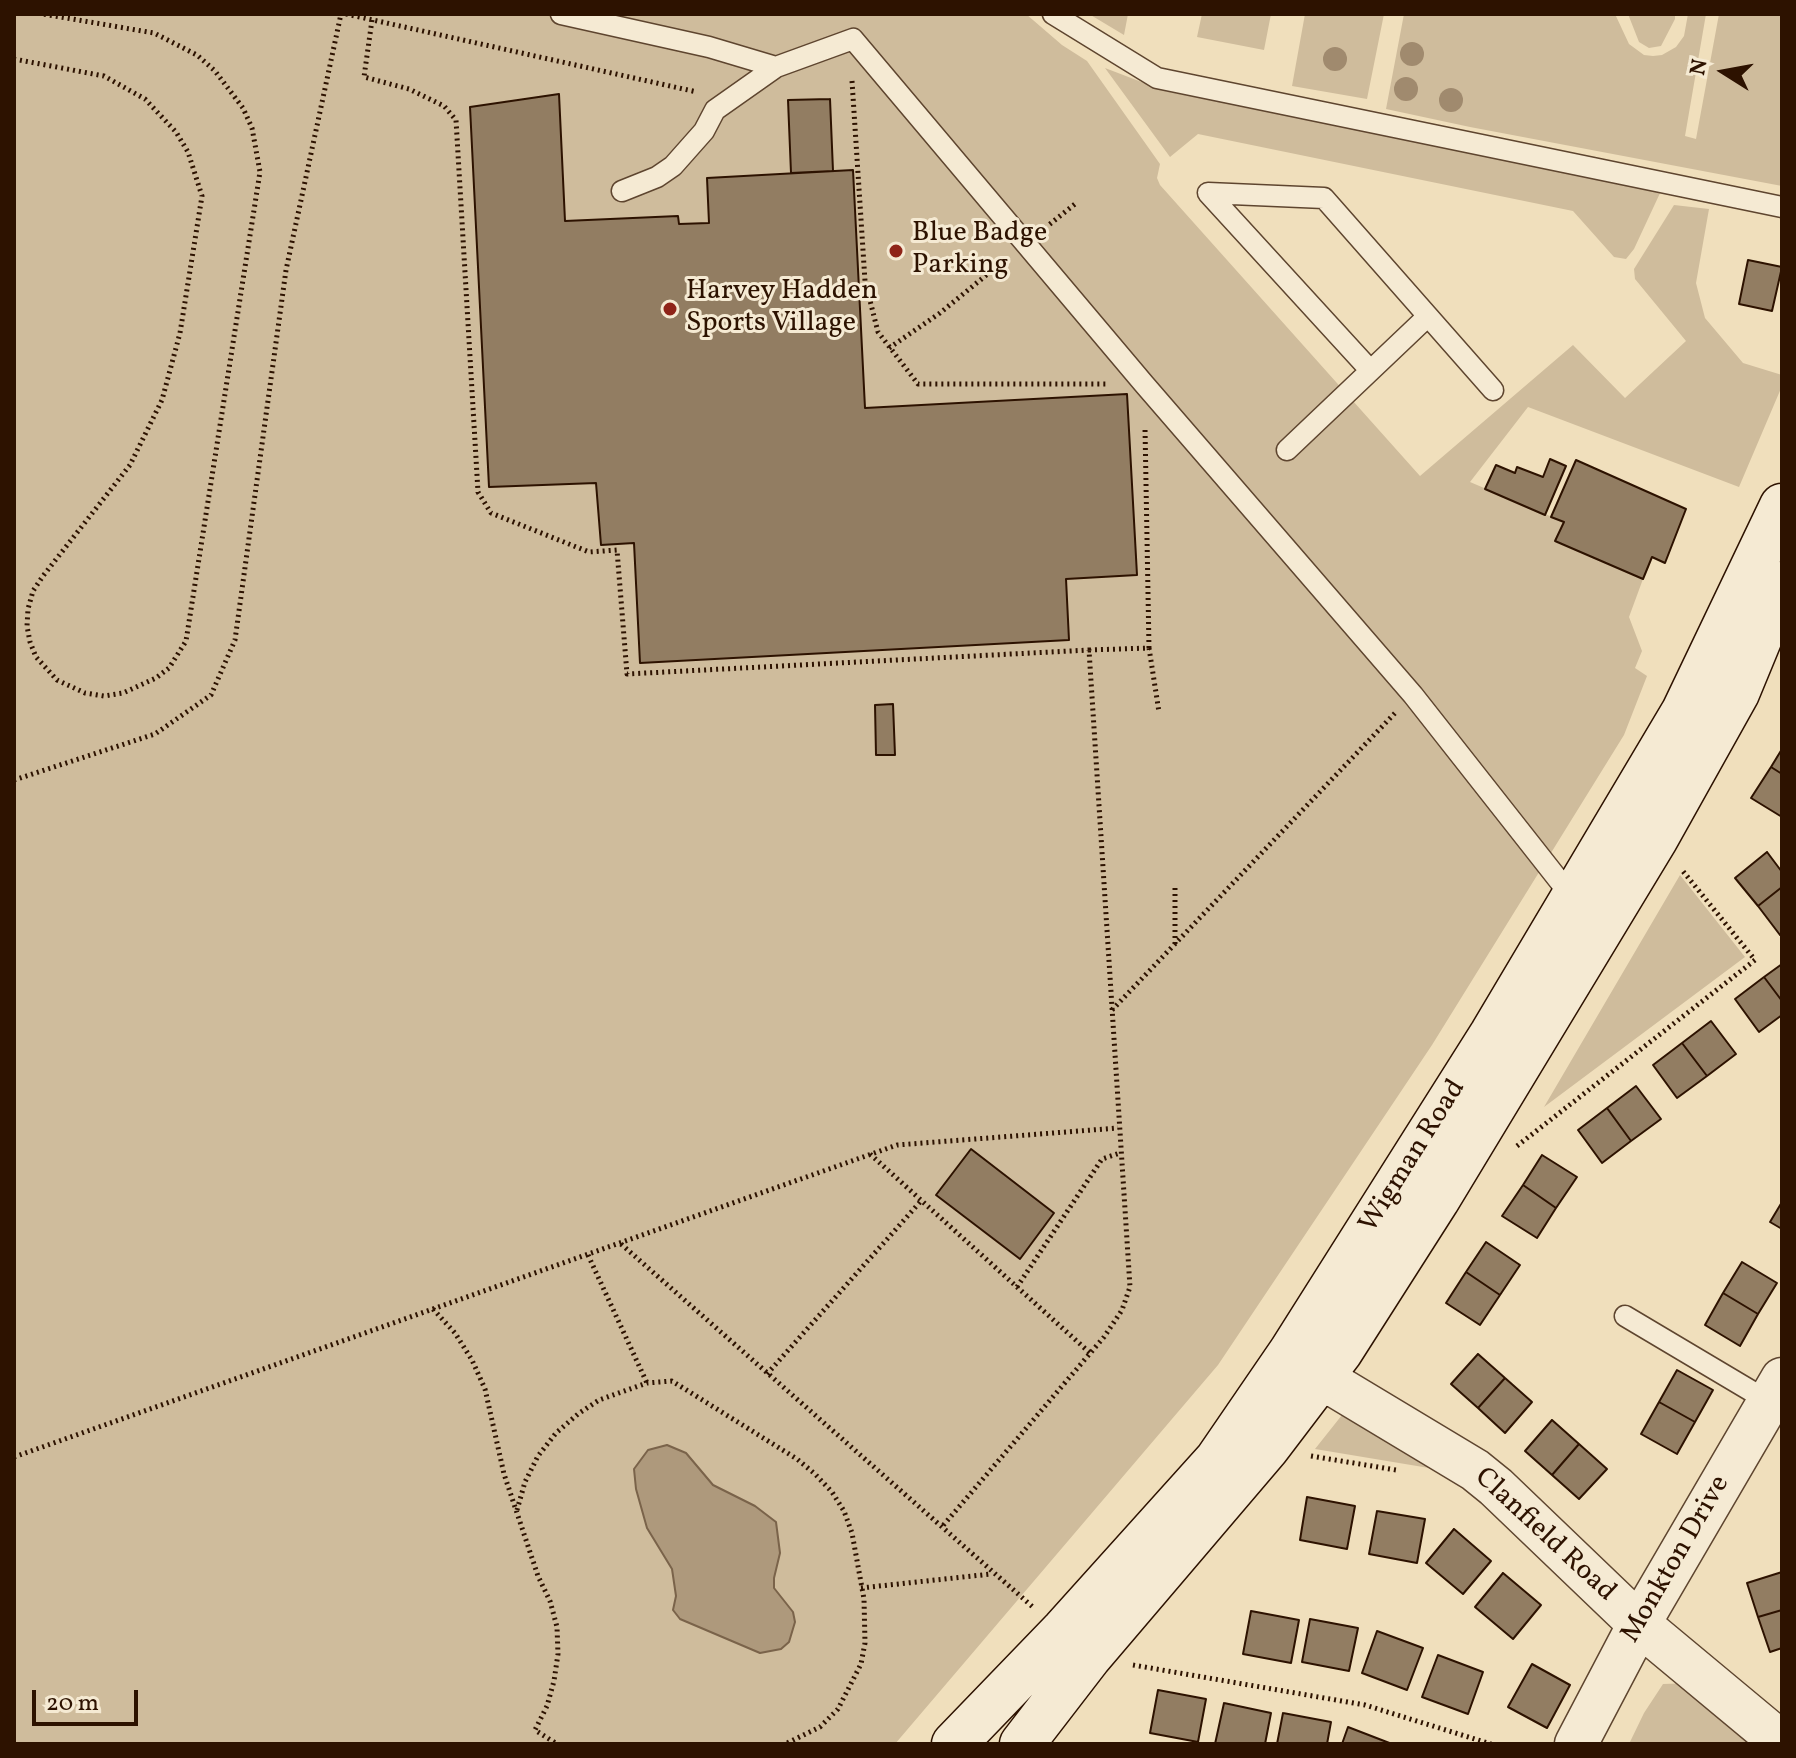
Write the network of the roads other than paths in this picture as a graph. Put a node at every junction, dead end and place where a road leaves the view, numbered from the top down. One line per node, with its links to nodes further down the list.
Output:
1 (561, 14): 3 (lane)
2 (1053, 14): 5 (lane)
3 (776, 67): 4 (lane); 12 (lane)
4 (622, 191)
5 (1782, 207)
6 (1427, 317): 7 (lane); 7 (lane); 8 (lane)
7 (1370, 370): 9 (lane)
8 (1493, 390)
9 (1287, 450)
10 (1782, 506): 12 (street, Wigman Road)
11 (1782, 584): 12 (street, Wigman Road)
12 (1590, 907): 14 (street, Wigman Road)
13 (1625, 1316): 15 (lane)
14 (1305, 1366): 16 (street, Clanfield Road); 17 (street, Wigman Road); 17 (street, Wigman Road)
15 (1775, 1390): 16 (street, Monkton Drive)
16 (1639, 1624): 18 (street, Clanfield Road); 21 (street, Monkton Drive)
17 (1077, 1644): 19 (street, Wigman Road); 20 (street, Wigman Road)
18 (1782, 1743)
19 (954, 1744)
20 (1022, 1744)
21 (1576, 1744)

